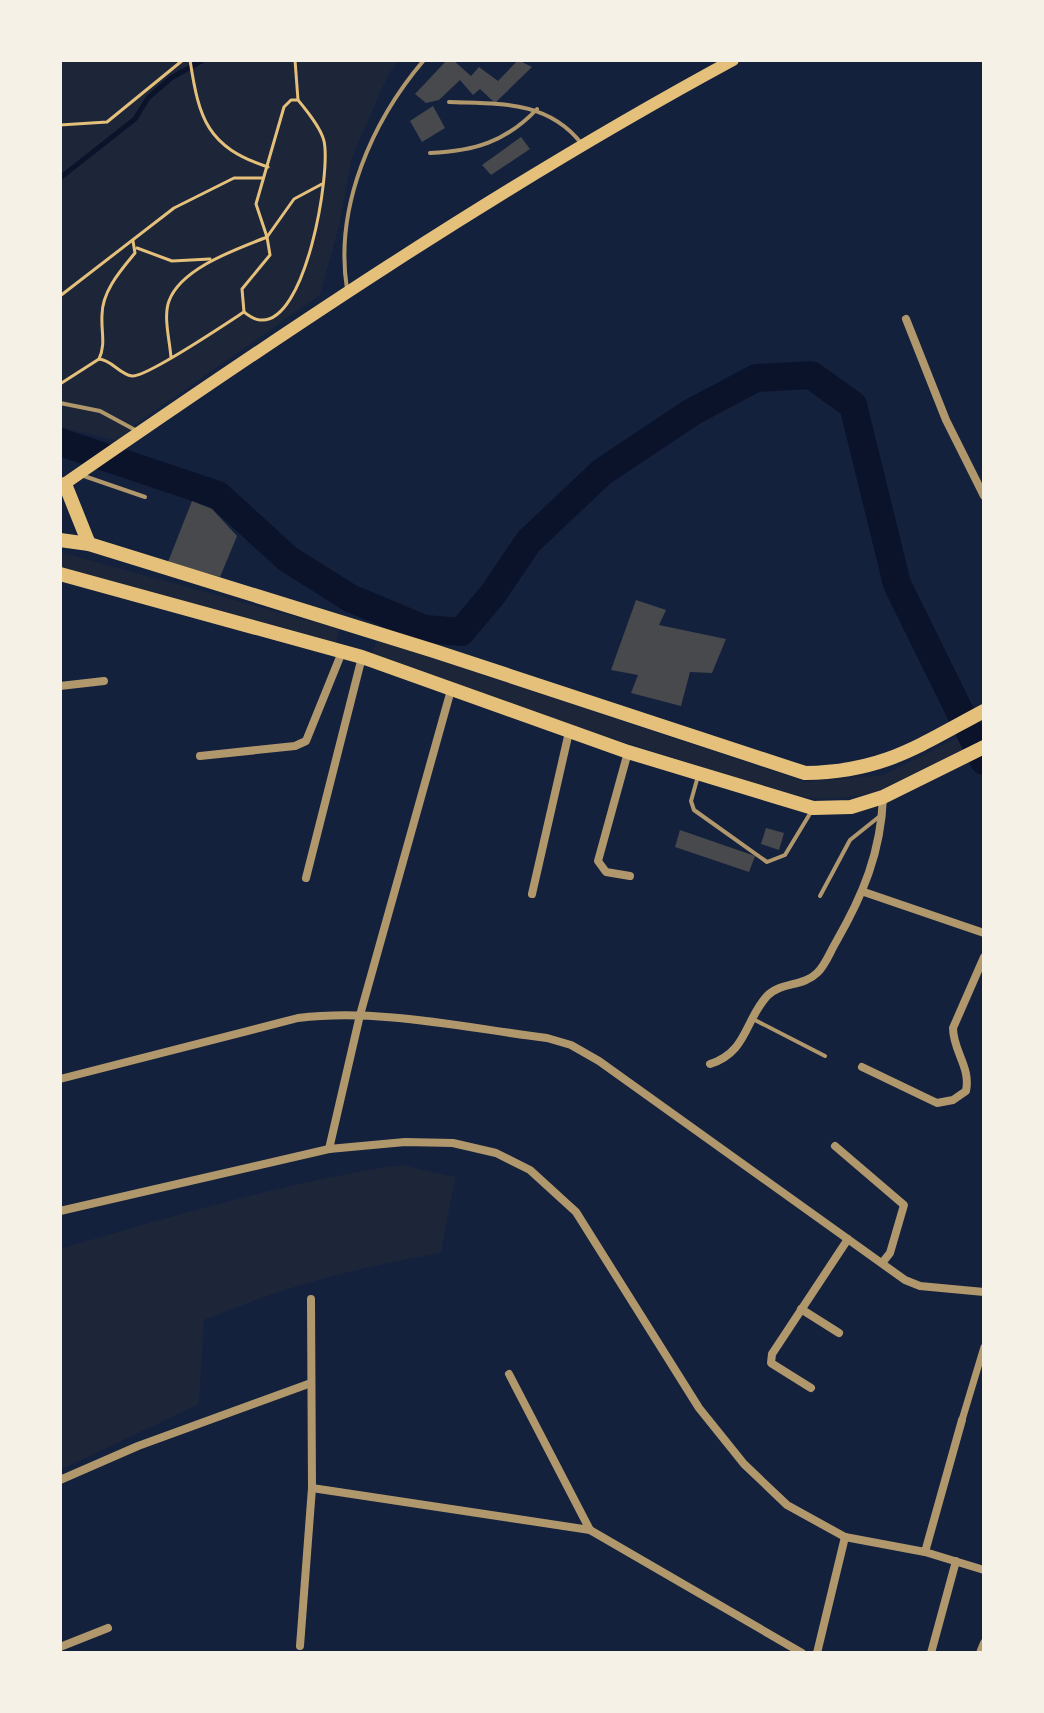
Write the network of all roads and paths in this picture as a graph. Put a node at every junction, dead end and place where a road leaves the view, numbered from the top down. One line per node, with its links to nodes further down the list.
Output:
1 (183, 60): 9 (path)
2 (190, 60): 12 (path)
3 (295, 60): 6 (path)
4 (424, 60): 19 (lane)
5 (733, 60): 10 (main road)
6 (298, 100): 12 (path); 14 (path)
7 (449, 102): 8 (lane)
8 (537, 109): 10 (lane); 11 (lane)
9 (60, 125)
10 (583, 144): 19 (main road)
11 (430, 153)
12 (268, 167): 13 (path)
13 (264, 178): 15 (path); 16 (path)
14 (322, 184): 15 (path); 21 (path)
15 (267, 237): 18 (path); 21 (path)
16 (133, 241): 17 (path); 20 (path)
17 (137, 248): 18 (path); 24 (path)
18 (211, 259): 23 (path)
19 (348, 294): 27 (main road)
20 (60, 296)
21 (244, 312): 23 (path)
22 (906, 319): 30 (street)
23 (171, 358): 24 (path)
24 (99, 359): 25 (path)
25 (60, 384)
26 (60, 403): 27 (lane)
27 (136, 434): 28 (main road)
28 (84, 470): 29 (main road); 31 (lane)
29 (62, 486): 33 (main road)
30 (984, 496)
31 (145, 497)
32 (60, 540): 33 (main road)
33 (89, 544): 40 (main road)
34 (60, 574): 35 (main road)
35 (342, 652): 36 (main road); 44 (street)
36 (362, 657): 39 (main road); 50 (street)
37 (104, 681): 38 (street)
38 (60, 686)
39 (451, 690): 41 (main road); 56 (street)
40 (984, 711)
41 (569, 732): 43 (main road); 52 (street)
42 (984, 747): 46 (main road)
43 (628, 752): 45 (main road); 49 (street)
44 (200, 756)
45 (699, 774): 47 (main road); 47 (lane)
46 (883, 797): 47 (main road); 48 (street)
47 (813, 808)
48 (882, 815): 51 (street); 53 (lane)
49 (630, 876)
50 (306, 878)
51 (864, 892): 54 (street); 57 (street)
52 (532, 894)
53 (820, 896)
54 (984, 933)
55 (984, 957): 60 (street)
56 (360, 1015): 61 (street); 63 (street); 65 (street)
57 (753, 1019): 58 (lane); 59 (street)
58 (825, 1056)
59 (710, 1064)
60 (862, 1067)
61 (60, 1079)
62 (835, 1146): 66 (street)
63 (329, 1149): 64 (street); 79 (street)
64 (60, 1211)
65 (848, 1239): 66 (street); 69 (street)
66 (882, 1263): 67 (street)
67 (984, 1292)
68 (311, 1299): 73 (street)
69 (801, 1309): 70 (street); 74 (street)
70 (839, 1333)
71 (984, 1347): 75 (street)
72 (509, 1374): 78 (street)
73 (311, 1383): 76 (street); 77 (street)
74 (811, 1388)
75 (962, 1420): 80 (street)
76 (60, 1480)
77 (312, 1488): 78 (street); 85 (street)
78 (590, 1530): 87 (street)
79 (845, 1537): 80 (street); 88 (street)
80 (925, 1552): 81 (street)
81 (956, 1561): 82 (street); 89 (street)
82 (984, 1570)
83 (108, 1628): 86 (street)
84 (984, 1643): 90 (street)
85 (300, 1646)
86 (60, 1647)
87 (802, 1653)
88 (817, 1653)
89 (931, 1653)
90 (980, 1653)

